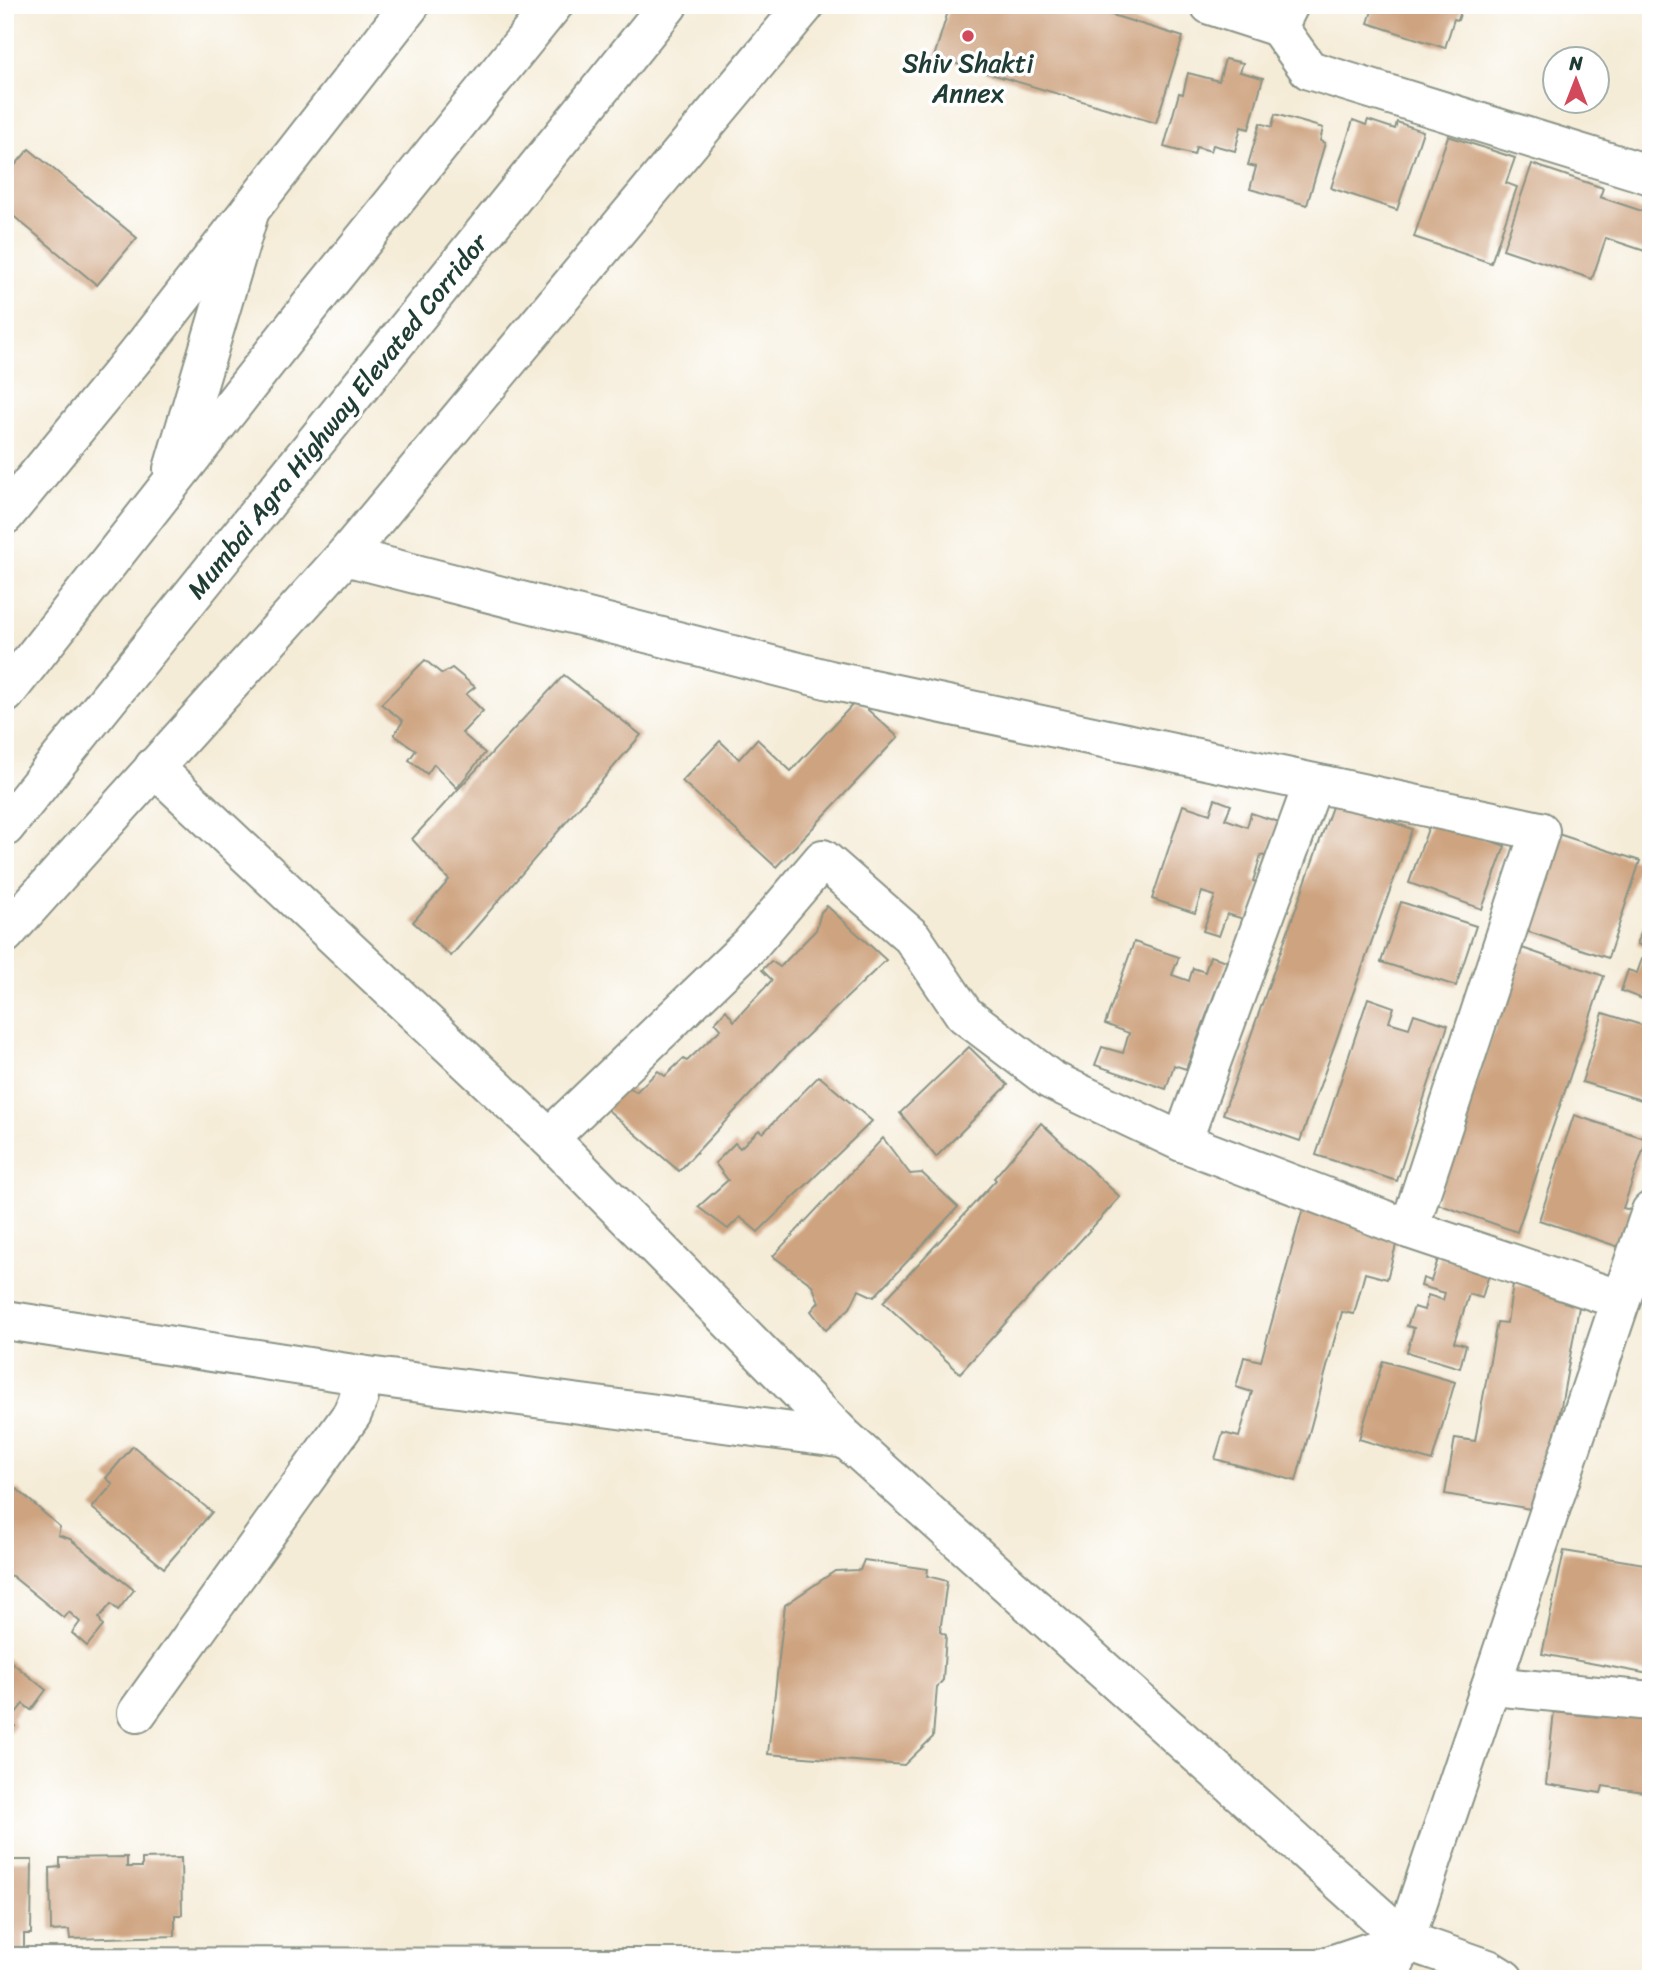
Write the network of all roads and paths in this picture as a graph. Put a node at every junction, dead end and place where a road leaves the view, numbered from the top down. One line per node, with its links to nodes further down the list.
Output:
1 (410, 5): 8 (main road)
2 (553, 5): 9 (main road)
3 (668, 5): 15 (main road, Mumbai Agra Highway Elevated Corridor)
4 (805, 5): 11 (main road)
5 (1210, 5): 6 (main road)
6 (1283, 16): 7 (main road)
7 (1651, 175)
8 (250, 210): 9 (main road); 10 (main road)
9 (168, 487): 12 (main road)
10 (5, 515)
11 (345, 556): 13 (main road); 14 (main road)
12 (5, 694)
13 (154, 767): 16 (main road); 17 (main road)
14 (1313, 784): 18 (main road); 20 (main road)
15 (5, 827)
16 (5, 934)
17 (549, 1138): 18 (main road); 24 (main road)
18 (1182, 1142): 20 (main road)
19 (1651, 1211): 21 (main road)
20 (1409, 1229): 21 (main road)
21 (1621, 1300): 25 (main road)
22 (5, 1320): 23 (main road)
23 (360, 1375): 24 (main road); 27 (main road)
24 (846, 1439): 28 (main road)
25 (1491, 1686): 26 (main road); 28 (main road)
26 (1651, 1701)
27 (137, 1713)
28 (1405, 1940): 29 (main road); 30 (main road); 31 (main road)
29 (5, 1967)
30 (1388, 1979)
31 (1504, 1979)

